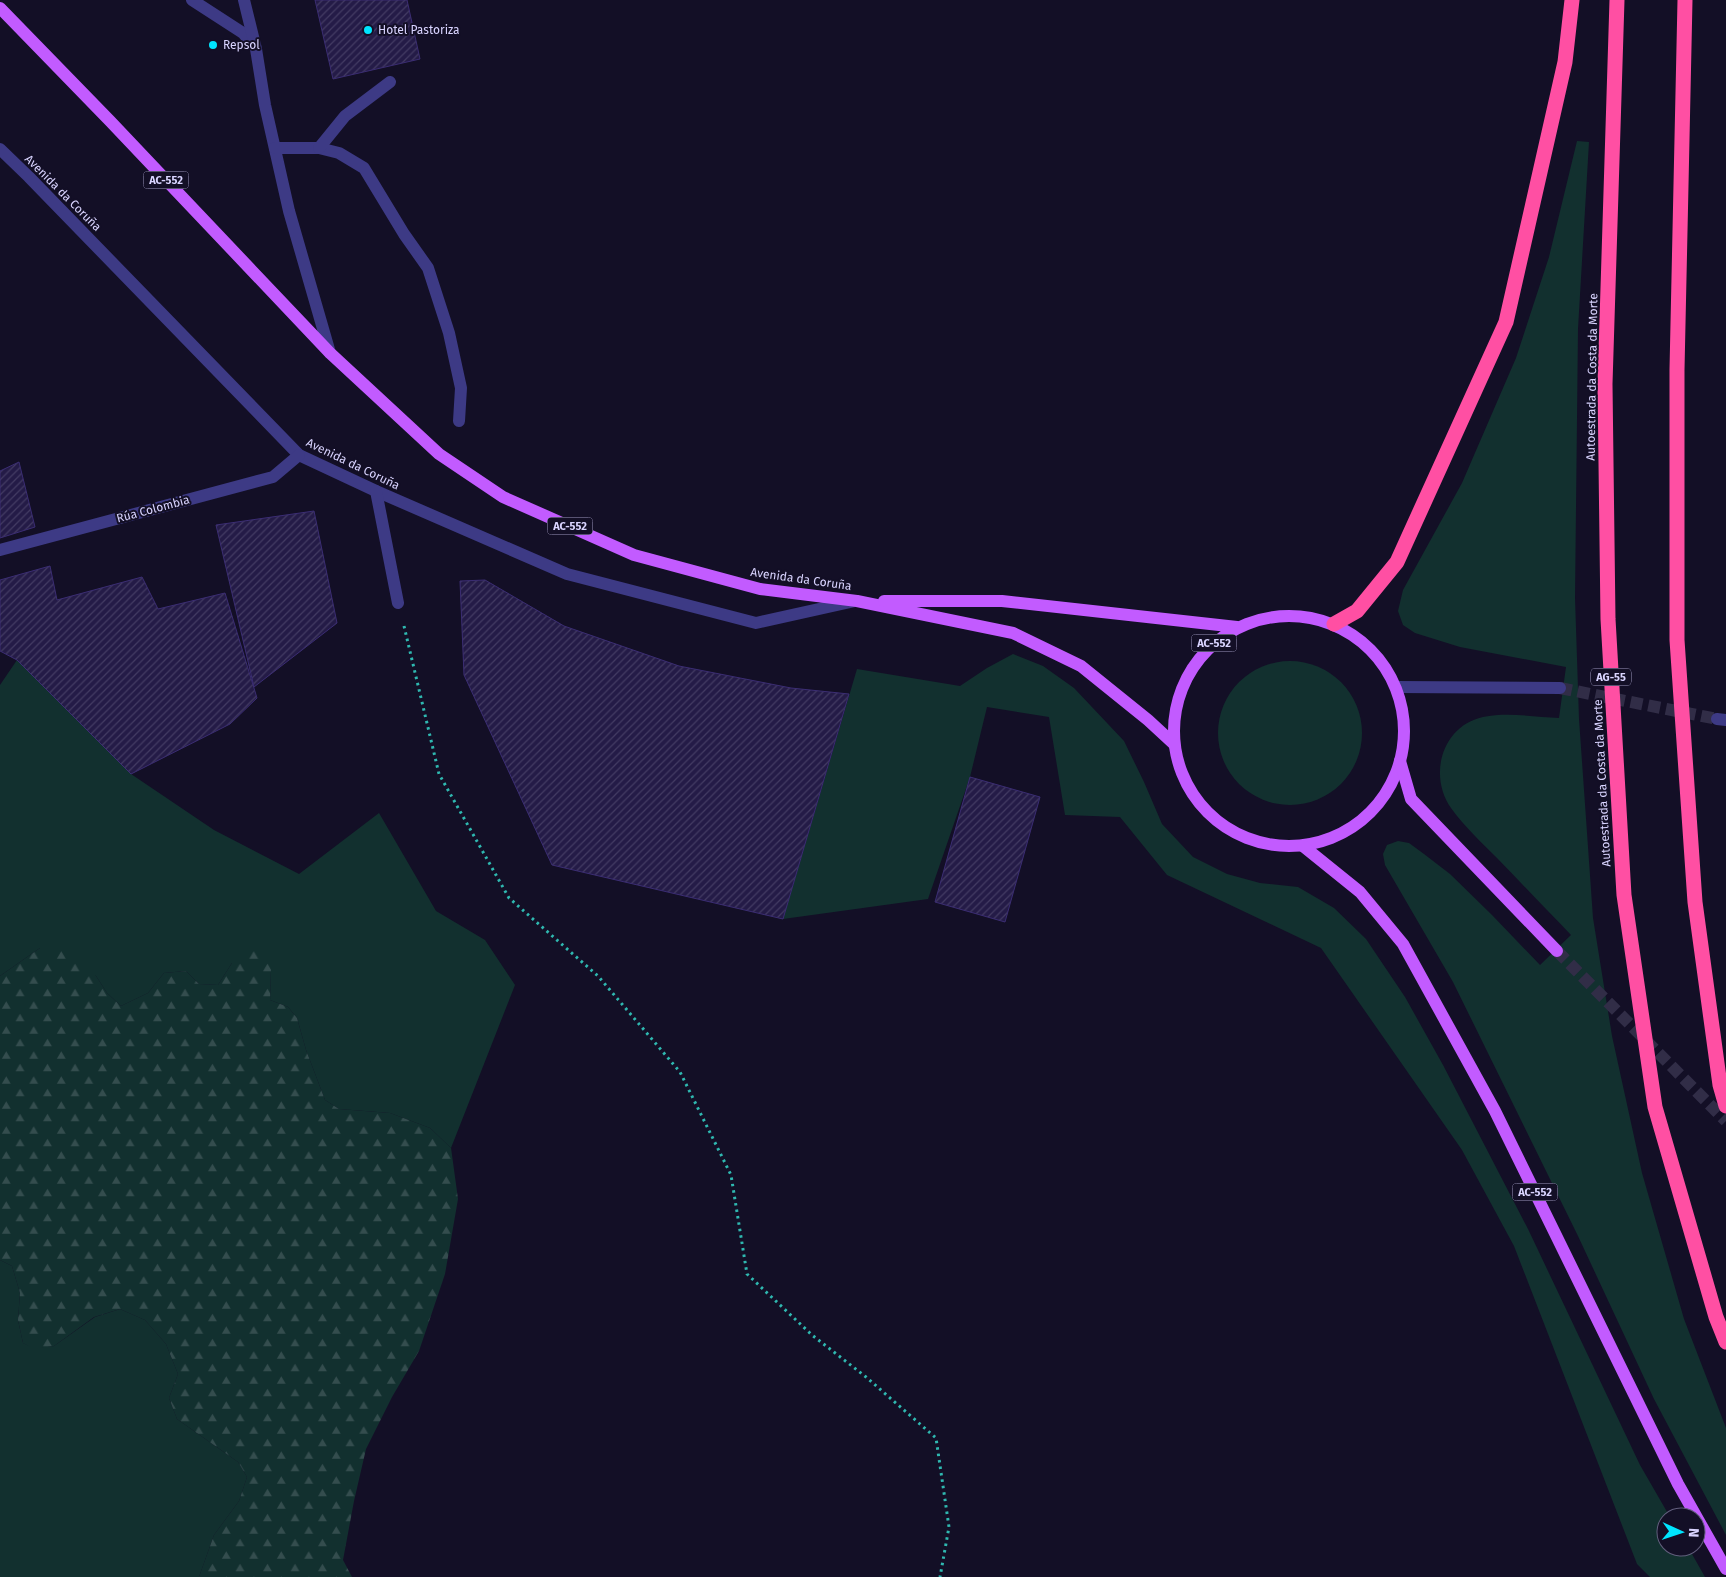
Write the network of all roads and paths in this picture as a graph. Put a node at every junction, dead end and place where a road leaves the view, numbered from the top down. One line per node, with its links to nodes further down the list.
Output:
1 (192, 0): 7 (street)
2 (244, 0): 7 (street)
3 (1572, 0): 19 (highway)
4 (1617, 0): 28 (highway, Autoestrada da Costa da Morte / AG-55)
5 (1685, 0): 27 (highway)
6 (0, 8): 12 (main road, Avenida da Coruña / AC-552)
7 (256, 49): 9 (street)
8 (390, 82): 10 (street)
9 (275, 148): 10 (street); 12 (street)
10 (319, 148): 13 (street)
11 (0, 149): 14 (street, Avenida da Coruña)
12 (330, 353): 17 (main road, Avenida da Coruña / AC-552)
13 (459, 420)
14 (299, 455): 15 (street, Avenida da Coruña); 16 (street, Rúa Colombia)
15 (376, 491): 17 (street, Avenida da Coruña); 18 (street)
16 (0, 550)
17 (858, 601): 20 (main road, AC-552); 23 (main road, AC-552)
18 (398, 603): 30 (path)
19 (1334, 624): 20 (main road, AC-552); 21 (main road, AC-552)
20 (1237, 627): 23 (main road, AC-552)
21 (1396, 688): 22 (street); 24 (main road, AC-552)
22 (1560, 688)
23 (1174, 744): 25 (main road, AC-552)
24 (1400, 761): 25 (main road, AC-552); 26 (main road, AC-552)
25 (1303, 846): 29 (main road, AC-552)
26 (1556, 951)
27 (1726, 1106)
28 (1726, 1342)
29 (1726, 1569)
30 (940, 1577)

